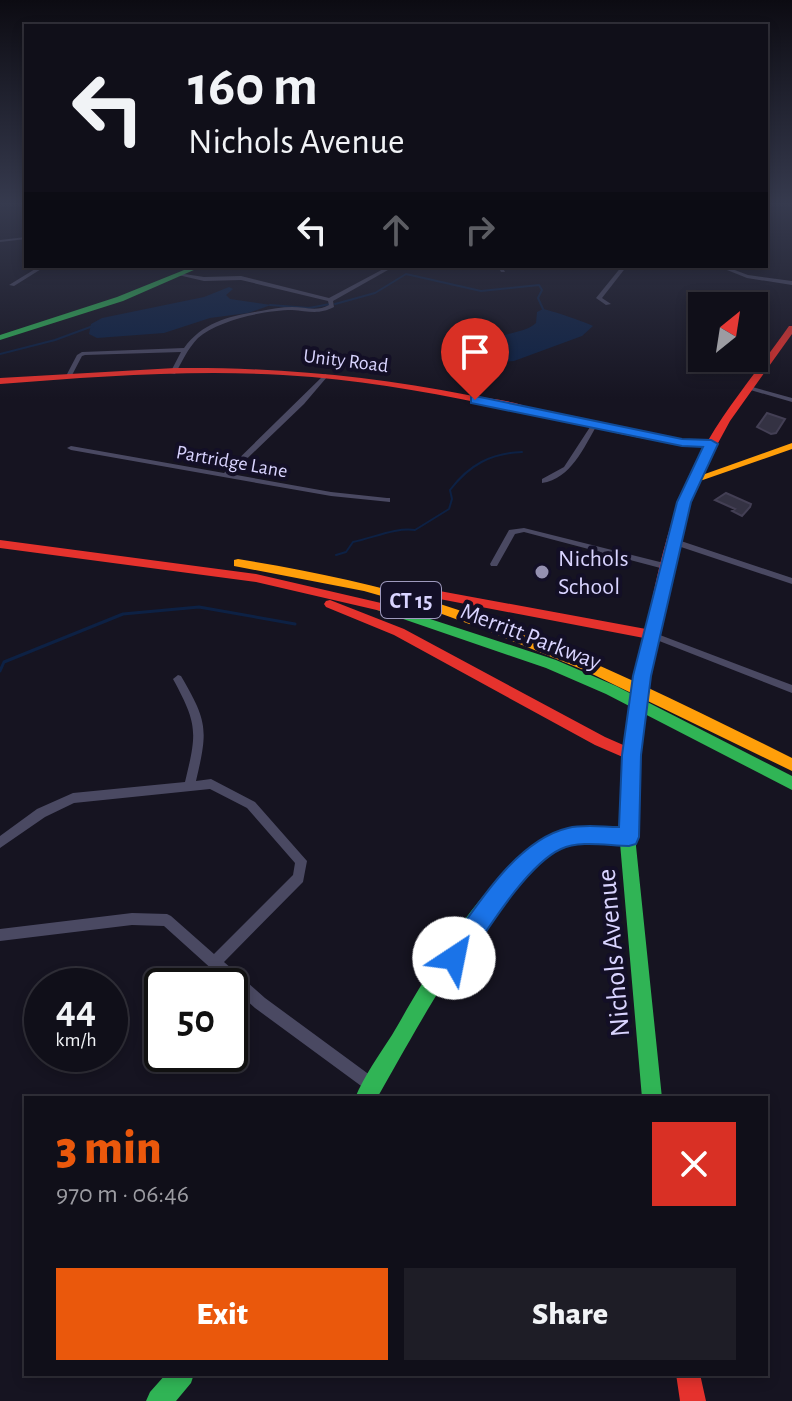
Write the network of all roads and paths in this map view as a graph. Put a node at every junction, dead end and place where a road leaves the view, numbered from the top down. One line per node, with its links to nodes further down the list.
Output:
1 (40, 268): 8 (street)
2 (194, 268): 6 (main road)
3 (389, 268): 9 (street)
4 (623, 268): 10 (street)
5 (726, 268): 7 (street)
6 (180, 274): 9 (street); 12 (main road)
7 (792, 283)
8 (12, 285)
9 (330, 300): 13 (street)
10 (608, 304)
11 (792, 328): 18 (main road, Nichols Avenue)
12 (0, 338)
13 (183, 350): 14 (street); 15 (street)
14 (173, 373): 15 (main road, Unity Road); 16 (main road, Unity Road)
15 (69, 376): 17 (main road, Unity Road)
16 (325, 376): 20 (main road, Unity Road); 24 (street)
17 (0, 381)
18 (749, 388): 19 (street); 23 (main road, Nichols Avenue)
19 (792, 400)
20 (594, 425): 23 (main road, Unity Road); 26 (street)
21 (792, 446): 25 (main road)
22 (71, 448): 24 (street, Partridge Lane)
23 (708, 448): 25 (main road, Nichols Avenue)
24 (225, 476): 27 (street, Partridge Lane)
25 (693, 480): 29 (main road, Nichols Avenue)
26 (545, 481)
27 (387, 500)
28 (0, 533): 32 (main road, Merritt Parkway / CT 15)
29 (675, 542): 33 (main road, Nichols Avenue); 35 (street)
30 (0, 544): 34 (main road, Merritt Parkway / CT 15)
31 (494, 564): 33 (street)
32 (268, 567): 36 (main road); 41 (main road, Merritt Parkway / CT 15)
33 (668, 567): 36 (main road, Nichols Avenue)
34 (191, 570): 39 (main road, Merritt Parkway / CT 15); 40 (main road)
35 (792, 581)
36 (652, 635): 38 (street); 40 (main road, Nichols Avenue, bridge)
37 (178, 679): 43 (street)
38 (792, 689)
39 (688, 729): 42 (main road, Merritt Parkway / CT 15); 44 (main road)
40 (632, 755): 45 (main road, Nichols Avenue)
41 (792, 763)
42 (792, 783)
43 (190, 784): 46 (street); 48 (street)
44 (792, 794)
45 (629, 837): 49 (main road); 50 (main road, Nichols Avenue)
46 (0, 843)
47 (0, 935): 48 (street)
48 (215, 962): 49 (street)
49 (369, 1092)
50 (652, 1096)
51 (180, 1376): 53 (main road)
52 (688, 1376): 54 (main road)
53 (159, 1401)
54 (693, 1401)

